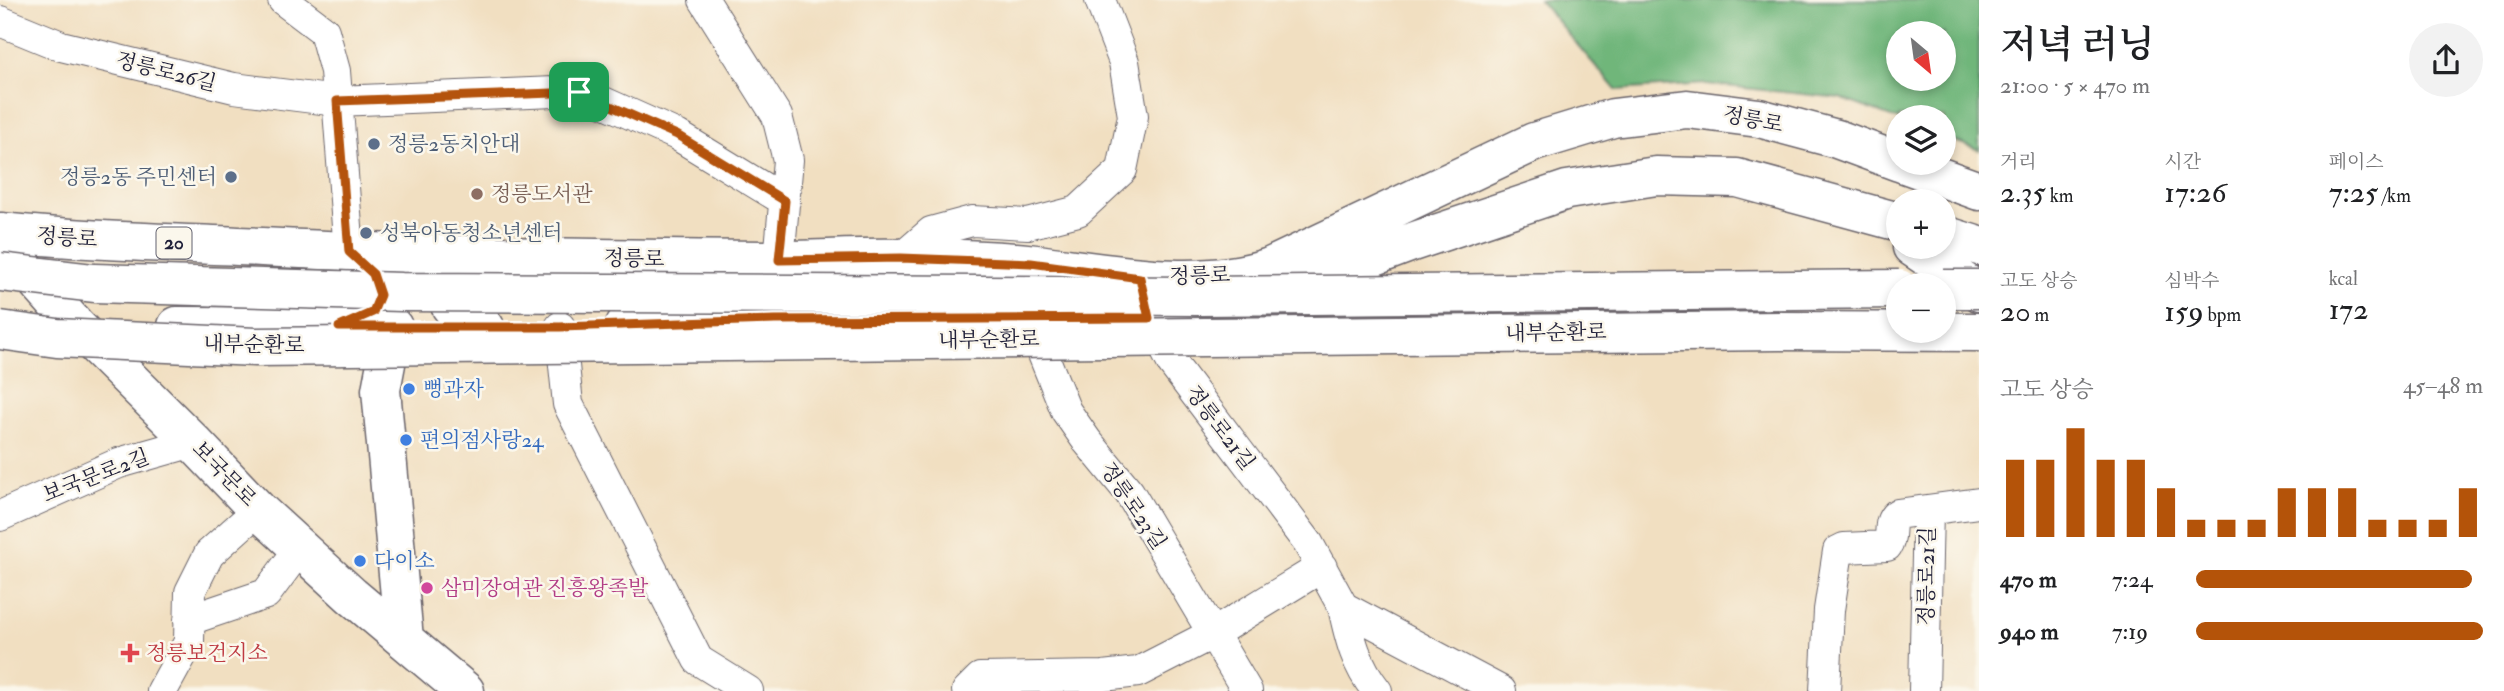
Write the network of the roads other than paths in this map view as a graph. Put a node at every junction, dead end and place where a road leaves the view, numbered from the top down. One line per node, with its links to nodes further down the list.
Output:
1 (283, 0): 5 (street)
2 (704, 0): 9 (street)
3 (1100, 0): 16 (street)
4 (0, 22): 5 (street, 정릉로26길)
5 (337, 101): 9 (street, 정릉로26길); 15 (street)
6 (1886, 157): 20 (main road, 정릉로 / 20)
7 (1935, 175): 8 (main road, 정릉로 / 20)
8 (1979, 191)
9 (785, 201): 18 (street)
10 (1884, 218): 25 (main road, 정릉로)
11 (0, 232): 15 (main road, 정릉로 / 20)
12 (1956, 238): 14 (main road)
13 (0, 240): 27 (main road, 보국문로)
14 (1979, 246)
15 (349, 252): 18 (main road, 정릉로 / 20); 28 (main road)
16 (901, 258): 18 (main road, 정릉로 / 20); 20 (main road, 정릉로 / 20)
17 (1930, 259): 23 (main road)
18 (779, 260)
19 (0, 272): 21 (main road, 내부순환로, bridge)
20 (1140, 278): 25 (street, 정릉로21길); 30 (main road)
21 (1886, 289)
22 (1956, 290): 23 (main road, bridge)
23 (1979, 291)
24 (1028, 317): 25 (main road, 정릉로); 31 (main road, 정릉로); 43 (street, 정릉로23길)
25 (1149, 318): 40 (street, 정릉로21길)
26 (4, 326): 27 (main road, 정릉로); 32 (main road, 내부순환로, bridge); 33 (main road)
27 (76, 326): 28 (main road, 정릉로); 33 (main road, 보국문로)
28 (339, 327): 29 (main road, 정릉로)
29 (393, 327): 30 (main road, 정릉로); 44 (main road)
30 (485, 327): 31 (main road, 정릉로)
31 (560, 327): 48 (street)
32 (1979, 332)
33 (142, 391): 34 (main road, 보국문로)
34 (193, 442): 36 (main road, 보국문로); 38 (street, 보국문로2길)
35 (1979, 503): 37 (street)
36 (258, 510): 39 (main road, 보국문로); 42 (street)
37 (1928, 510): 52 (street, 정릉로21길); 53 (street, 정릉로21길)
38 (0, 516)
39 (300, 548): 42 (street); 44 (main road, 보국문로)
40 (1322, 567): 41 (street, 정릉로21길); 43 (street)
41 (1343, 607): 45 (street); 51 (street, 정릉로21길)
42 (189, 620): 46 (street)
43 (1214, 634): 49 (street); 50 (street, 정릉로23길)
44 (404, 639): 47 (main road, 보국문로)
45 (1491, 688)
46 (162, 691)
47 (465, 691)
48 (748, 691)
49 (967, 691)
50 (1247, 691)
51 (1377, 691)
52 (1825, 691)
53 (1924, 691)

